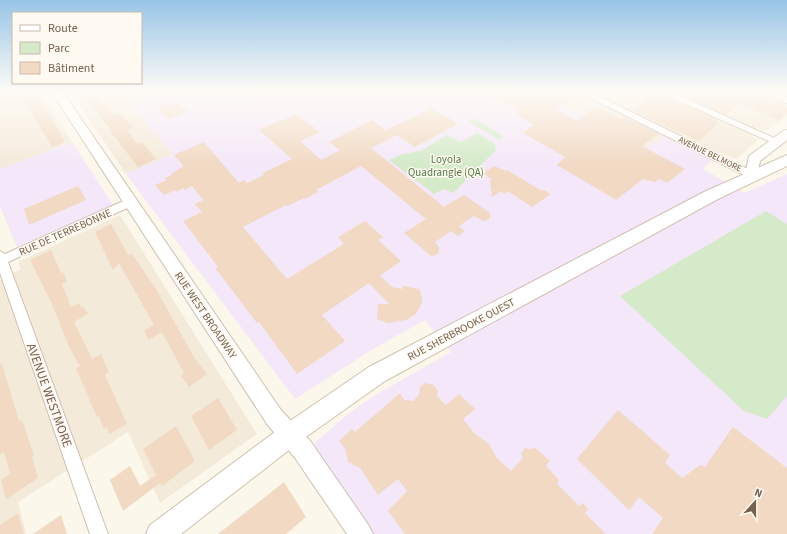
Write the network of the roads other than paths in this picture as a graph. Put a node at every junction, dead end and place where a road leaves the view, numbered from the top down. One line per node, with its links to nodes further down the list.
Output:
1 (73, 116): 8 (street, RUE WEST BROADWAY)
2 (631, 116): 7 (street, AVENUE BELMORE)
3 (718, 116): 5 (street)
4 (787, 134): 5 (street)
5 (776, 141): 7 (street)
6 (787, 160): 7 (main road, RUE SHERBROOKE OUEST)
7 (752, 176): 10 (main road, RUE SHERBROOKE OUEST)
8 (130, 202): 9 (street, RUE DE TERREBONNE); 10 (street, RUE WEST BROADWAY)
9 (1, 259): 11 (street, AVENUE WESTMORE)
10 (289, 435): 12 (main road, RUE SHERBROOKE OUEST); 13 (street, RUE WEST BROADWAY)
11 (99, 534)
12 (159, 534)
13 (361, 534)

